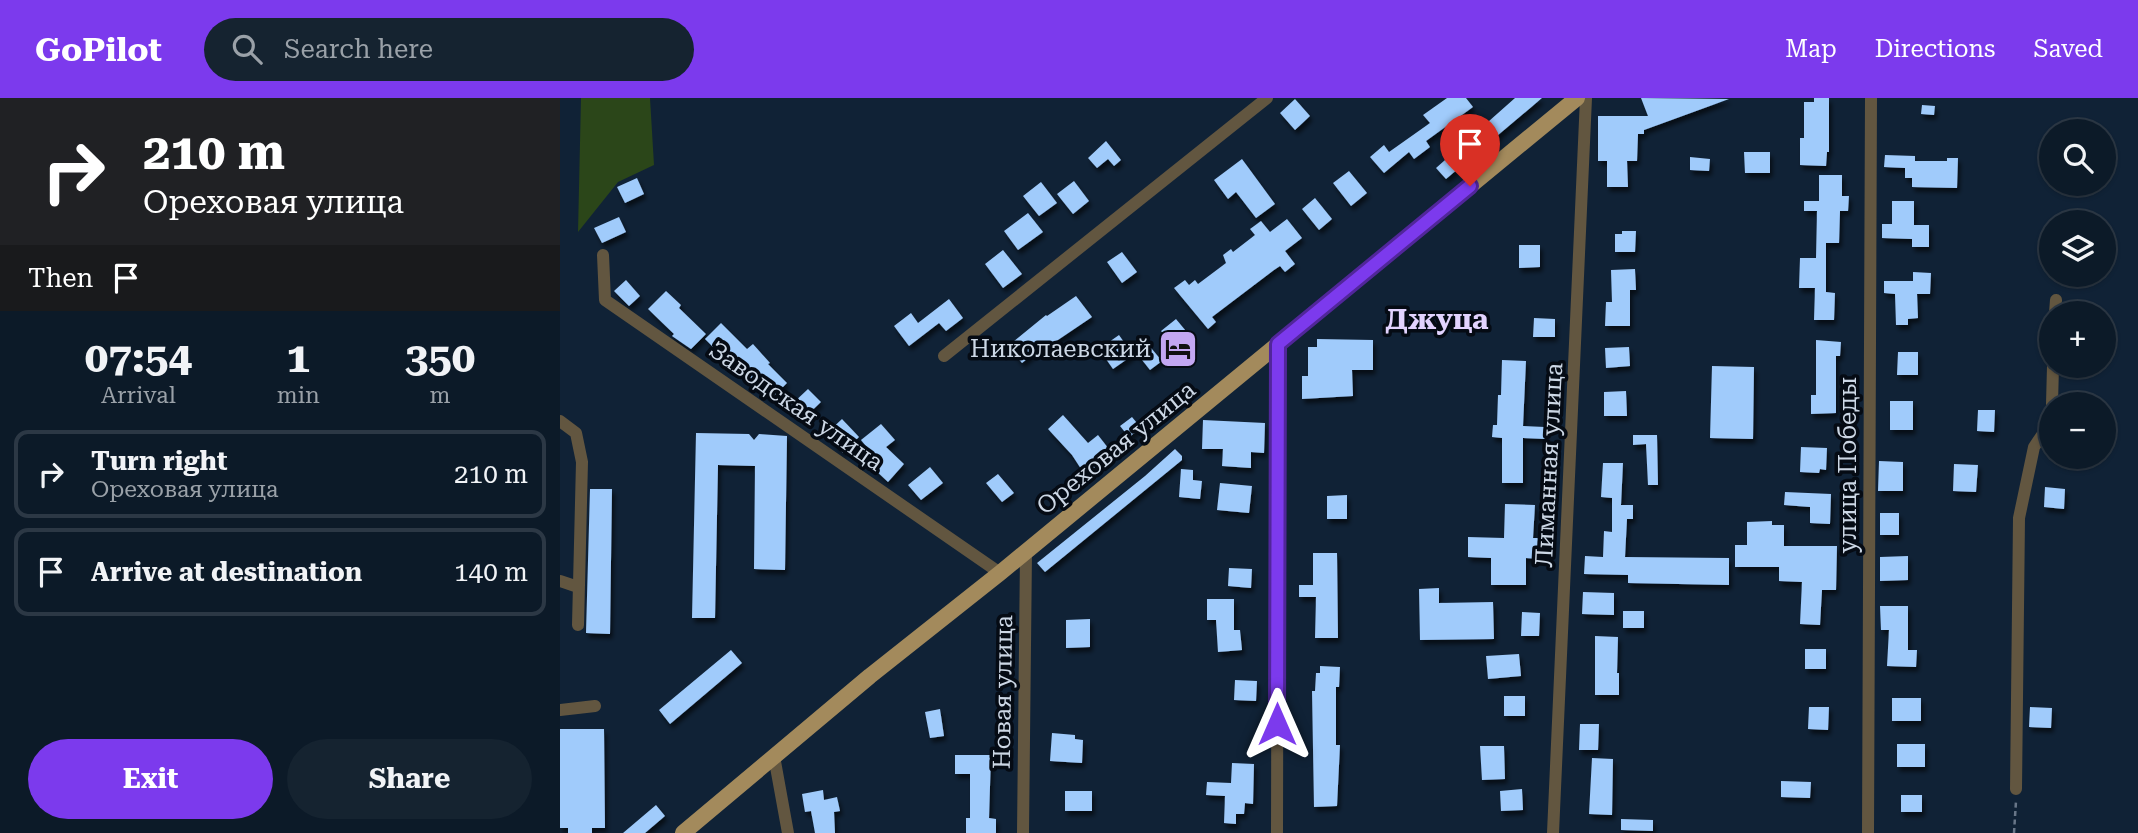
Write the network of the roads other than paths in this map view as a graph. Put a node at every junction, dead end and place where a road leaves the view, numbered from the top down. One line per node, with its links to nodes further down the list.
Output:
1 (1267, 98): 7 (street)
2 (1577, 98): 6 (main road, Ореховая улица)
3 (1586, 98): 23 (street, Лиманная улица)
4 (1871, 98): 24 (street, улица Победы)
5 (603, 255): 11 (street, Заводская улица)
6 (1278, 344): 10 (main road, Ореховая улица); 22 (street)
7 (944, 356)
8 (560, 421): 13 (street)
9 (2039, 440): 18 (street)
10 (1026, 552): 11 (main road, Ореховая улица); 21 (street, Новая улица)
11 (1000, 573): 17 (main road, Ореховая улица)
12 (560, 581): 13 (street)
13 (578, 587): 14 (street)
14 (578, 625)
15 (595, 706): 16 (street)
16 (560, 710)
17 (774, 756): 19 (main road, Ореховая улица); 20 (street)
18 (2016, 789)
19 (683, 833)
20 (788, 833)
21 (1023, 833)
22 (1277, 833)
23 (1553, 833)
24 (1868, 833)

